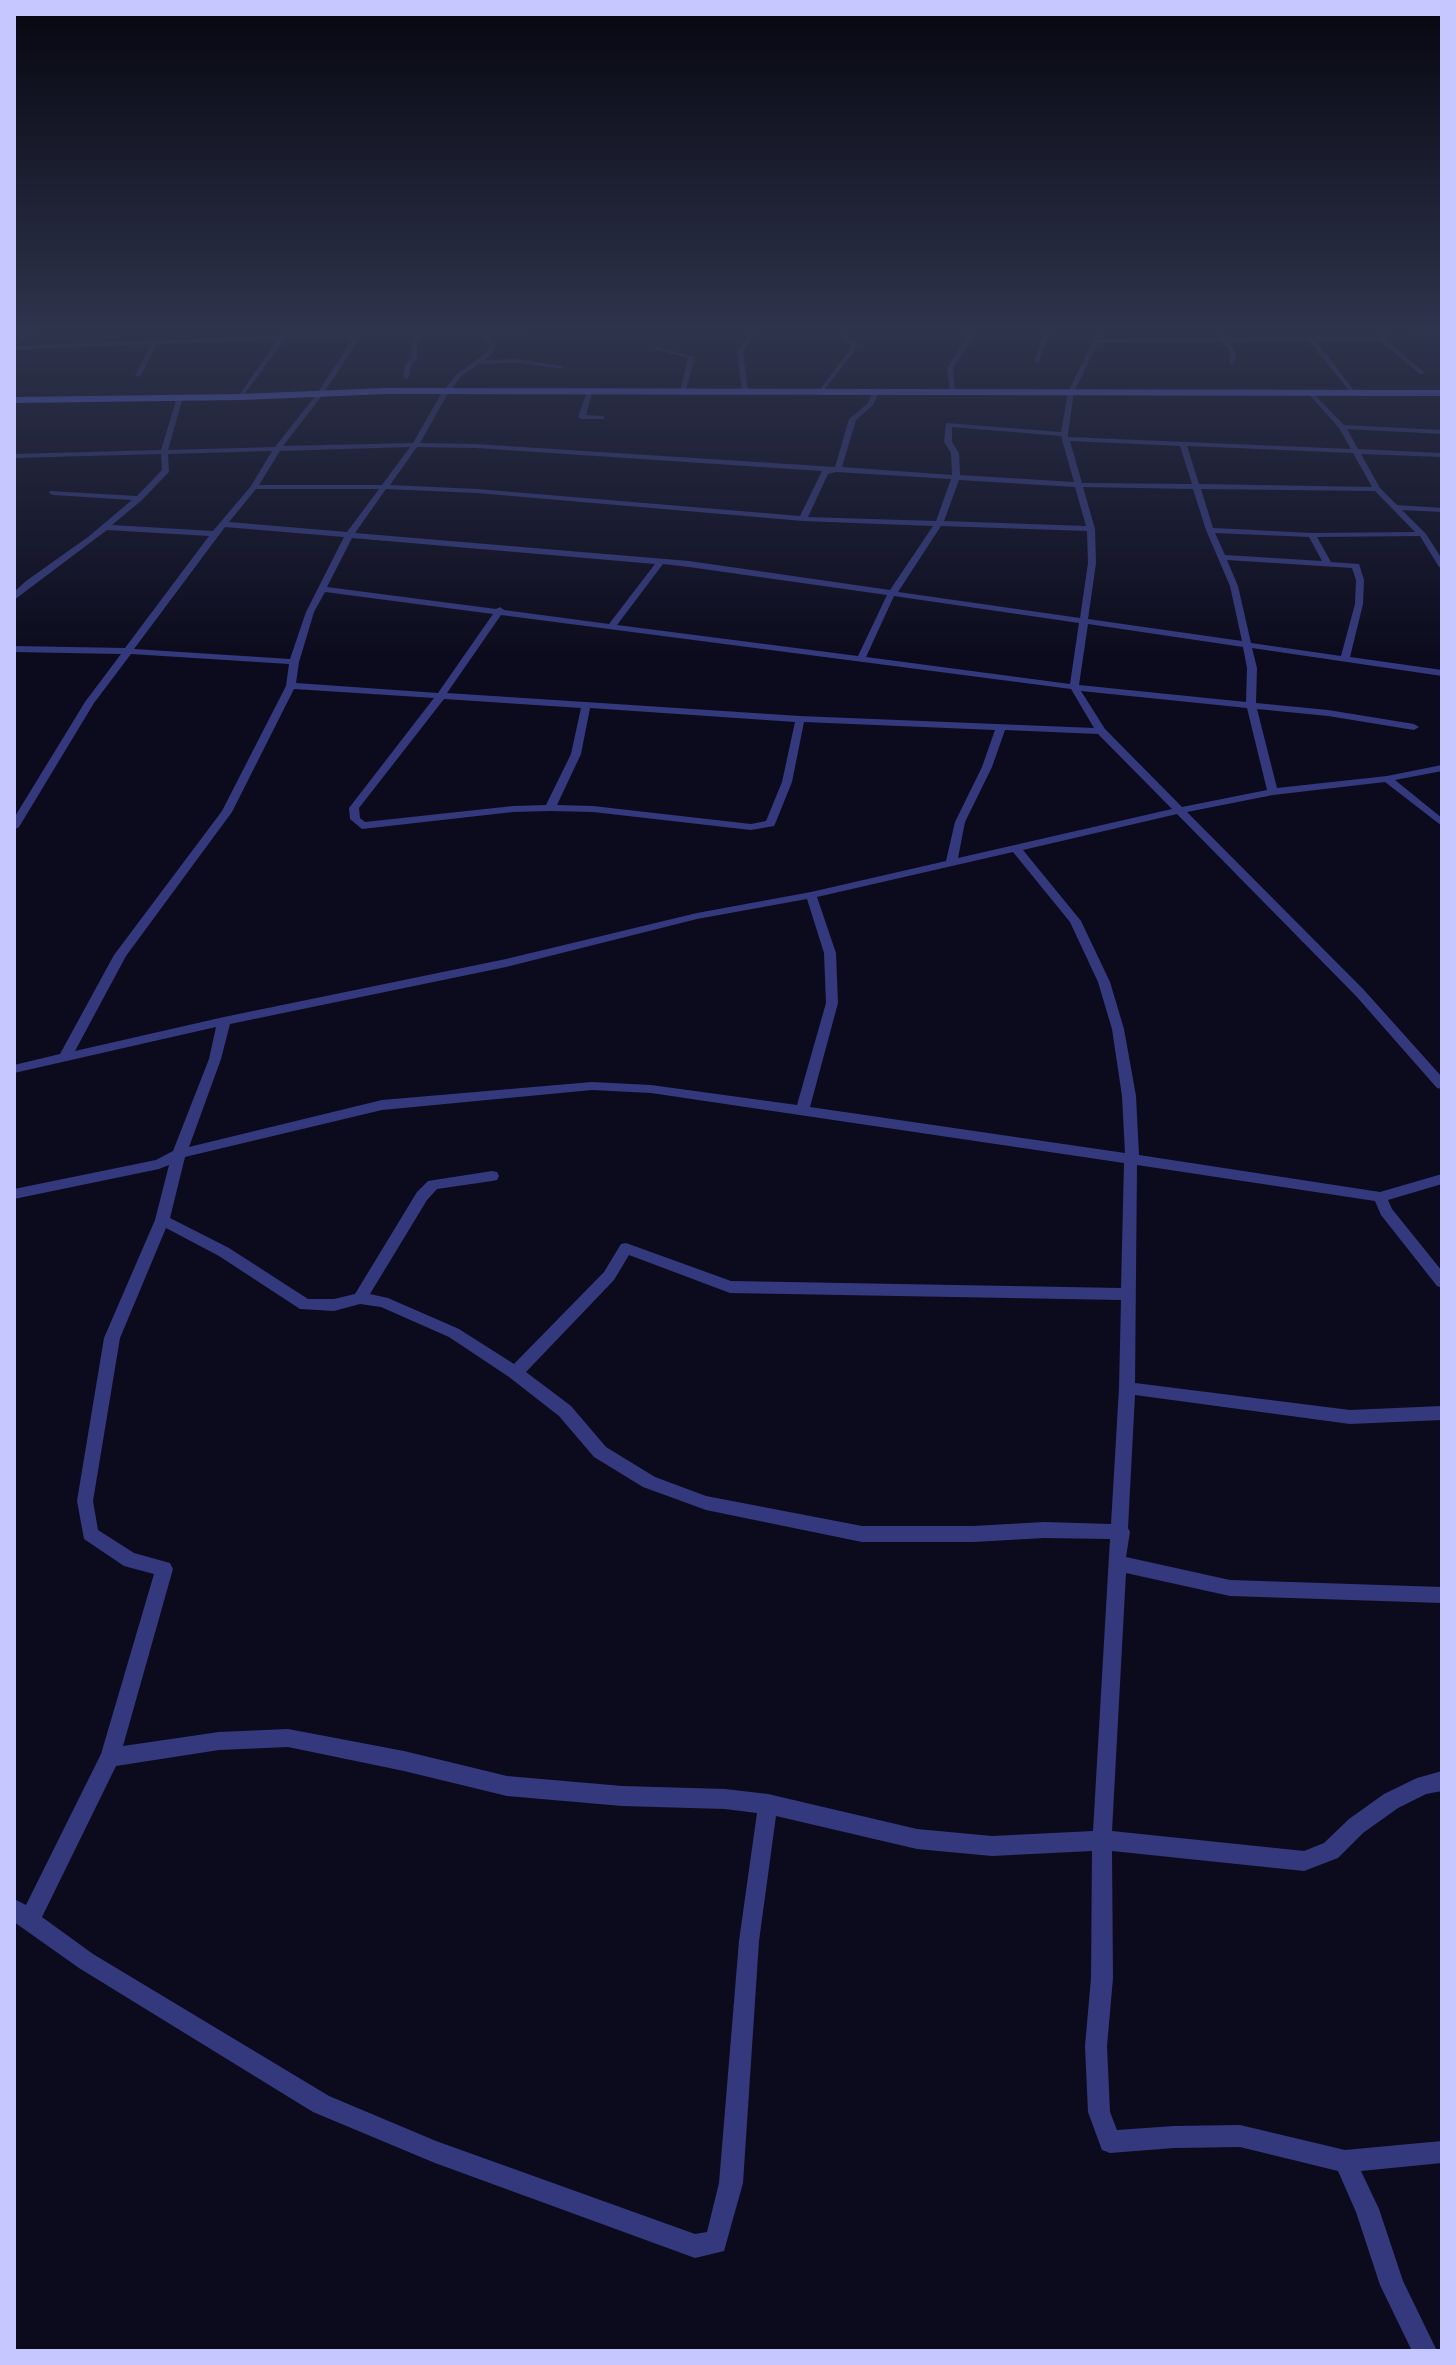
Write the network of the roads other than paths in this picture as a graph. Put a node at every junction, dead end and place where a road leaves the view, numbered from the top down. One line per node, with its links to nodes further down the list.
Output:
1 (167, 441): 13 (street)
2 (283, 441): 11 (street)
3 (417, 441): 10 (street)
4 (846, 441): 16 (street)
5 (948, 441): 17 (street)
6 (1066, 441): 18 (street)
7 (1144, 441): 9 (street)
8 (1349, 441): 12 (street)
9 (1183, 444): 12 (street); 21 (street)
10 (415, 445): 11 (street); 16 (street); 20 (street)
11 (277, 449): 13 (street); 19 (street)
12 (1354, 450): 14 (street); 22 (street)
13 (164, 452): 15 (street); 24 (street)
14 (1442, 455)
15 (14, 456)
16 (838, 469): 17 (street); 27 (street)
17 (956, 477): 18 (street); 28 (street)
18 (1078, 485): 21 (street); 31 (street)
19 (254, 487): 20 (street); 29 (street)
20 (384, 487): 27 (street); 34 (street)
21 (1197, 489): 22 (street); 32 (street)
22 (1377, 489): 25 (street)
23 (53, 493): 24 (street)
24 (139, 498): 30 (street)
25 (1396, 507): 26 (street); 35 (street)
26 (1442, 510)
27 (803, 519): 28 (street)
28 (939, 523): 31 (street); 42 (street)
29 (222, 524): 33 (street); 34 (street)
30 (104, 527): 33 (street); 43 (street)
31 (1091, 529): 45 (street)
32 (1210, 530): 36 (street); 37 (street)
33 (215, 534): 49 (street)
34 (350, 534): 38 (street); 41 (street)
35 (1422, 534): 36 (street); 40 (street)
36 (1312, 535): 39 (street)
37 (1223, 557): 39 (street); 47 (street)
38 (661, 561): 42 (street); 46 (street)
39 (1328, 564): 51 (street)
40 (1442, 565)
41 (322, 589): 44 (street); 52 (street)
42 (892, 593): 45 (street); 50 (street)
43 (14, 597)
44 (500, 610): 46 (street); 56 (street)
45 (1081, 622): 47 (street); 55 (street)
46 (611, 627): 50 (street)
47 (1247, 646): 51 (street); 58 (street)
48 (14, 649): 49 (street)
49 (129, 651): 52 (street); 69 (street)
50 (861, 659): 55 (street)
51 (1345, 660): 53 (street)
52 (294, 662): 54 (street)
53 (1442, 673)
54 (291, 686): 56 (street); 74 (street)
55 (1074, 687): 58 (street); 62 (street)
56 (440, 697): 57 (street); 66 (street)
57 (586, 705): 59 (street); 66 (street)
58 (1251, 706): 60 (street); 65 (street)
59 (800, 719): 61 (street); 66 (street)
60 (1414, 727)
61 (1000, 729): 62 (street); 71 (street)
62 (1101, 731): 67 (street)
63 (1442, 768): 64 (street)
64 (1387, 779): 65 (street); 68 (street)
65 (1273, 792): 67 (street)
66 (550, 808)
67 (1177, 811): 70 (street); 76 (street)
68 (1442, 823)
69 (14, 827)
70 (1017, 850): 71 (street); 79 (street)
71 (951, 864): 72 (street)
72 (811, 895): 73 (street); 77 (street)
73 (224, 1021): 74 (street); 78 (street)
74 (64, 1059): 75 (street)
75 (14, 1069)
76 (1442, 1085)
77 (802, 1111): 78 (street); 79 (street)
78 (179, 1154): 82 (street); 84 (street)
79 (1132, 1158): 83 (street); 86 (street)
80 (492, 1176): 87 (street)
81 (1442, 1179): 83 (street)
82 (14, 1194)
83 (1380, 1197): 85 (street)
84 (162, 1220): 87 (street); 94 (street)
85 (1442, 1282)
86 (1129, 1294): 88 (street); 89 (street)
87 (360, 1298): 88 (street)
88 (515, 1373): 91 (street)
89 (1127, 1388): 90 (street); 91 (street)
90 (1442, 1413)
91 (1121, 1532): 92 (street)
92 (1117, 1563): 93 (street); 97 (street)
93 (1442, 1595)
94 (110, 1757): 96 (street); 98 (street)
95 (1442, 1781): 97 (street)
96 (768, 1804): 97 (street); 98 (street)
97 (1102, 1840): 100 (street)
98 (22, 1914)
99 (1442, 2152): 100 (street)
100 (1345, 2161): 101 (street)
101 (1425, 2351)

